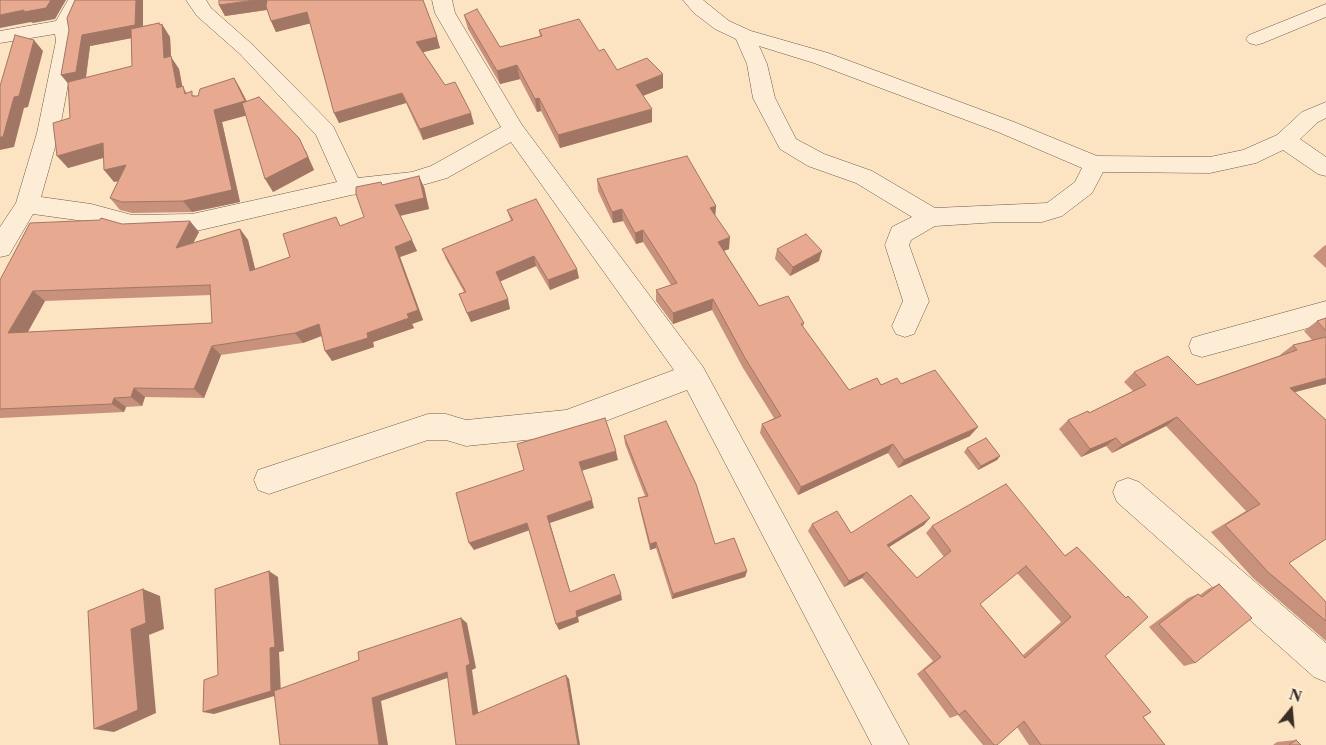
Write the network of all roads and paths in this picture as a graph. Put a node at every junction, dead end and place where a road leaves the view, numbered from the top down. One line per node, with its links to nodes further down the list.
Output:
1 (78, 0): 6 (street)
2 (196, 0): 15 (street)
3 (442, 0): 11 (street)
4 (693, 0): 7 (street)
5 (1326, 10): 9 (street)
6 (63, 26): 8 (street); 16 (street)
7 (744, 35): 13 (street); 17 (street)
8 (0, 37)
9 (1256, 40)
10 (1326, 109): 12 (street)
11 (514, 130): 15 (street); 22 (street)
12 (1285, 140): 13 (street); 14 (street)
13 (1095, 164): 17 (street)
14 (1326, 168)
15 (351, 187): 16 (street)
16 (27, 204): 18 (street)
17 (931, 217): 20 (street)
18 (0, 248)
19 (1326, 312): 21 (street)
20 (905, 326)
21 (1202, 346)
22 (693, 374): 23 (street); 26 (street)
23 (269, 480)
24 (1128, 492): 25 (street)
25 (1326, 666)
26 (887, 744)

